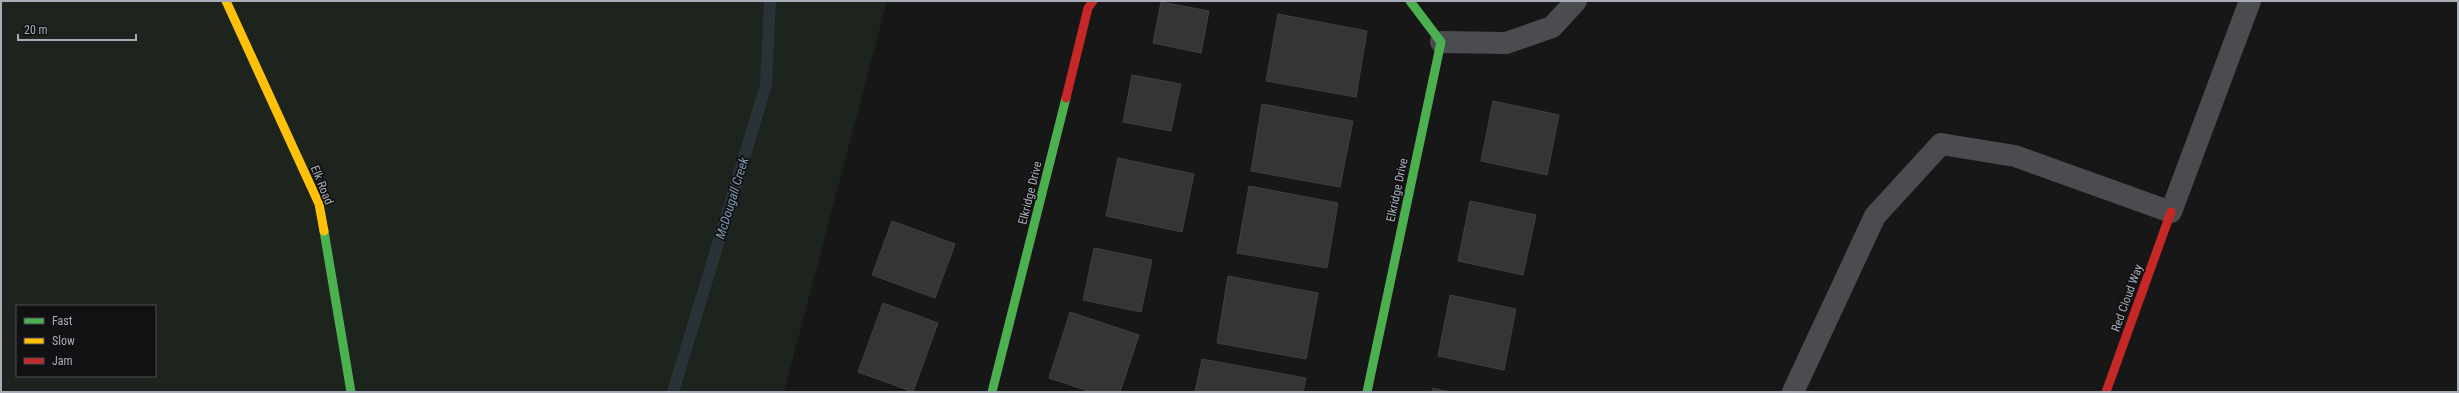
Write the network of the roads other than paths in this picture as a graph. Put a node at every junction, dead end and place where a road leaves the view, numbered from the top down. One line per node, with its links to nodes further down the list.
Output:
1 (226, 1): 8 (street, Elk Road)
2 (1093, 1): 9 (street, Elkridge Drive)
3 (1410, 1): 6 (street)
4 (1576, 1): 6 (street)
5 (2250, 1): 7 (street)
6 (1441, 42): 10 (street, Elkridge Drive)
7 (2171, 212): 11 (street); 12 (street, Red Cloud Way)
8 (351, 392)
9 (992, 392)
10 (1367, 392)
11 (1793, 392)
12 (2106, 392)

